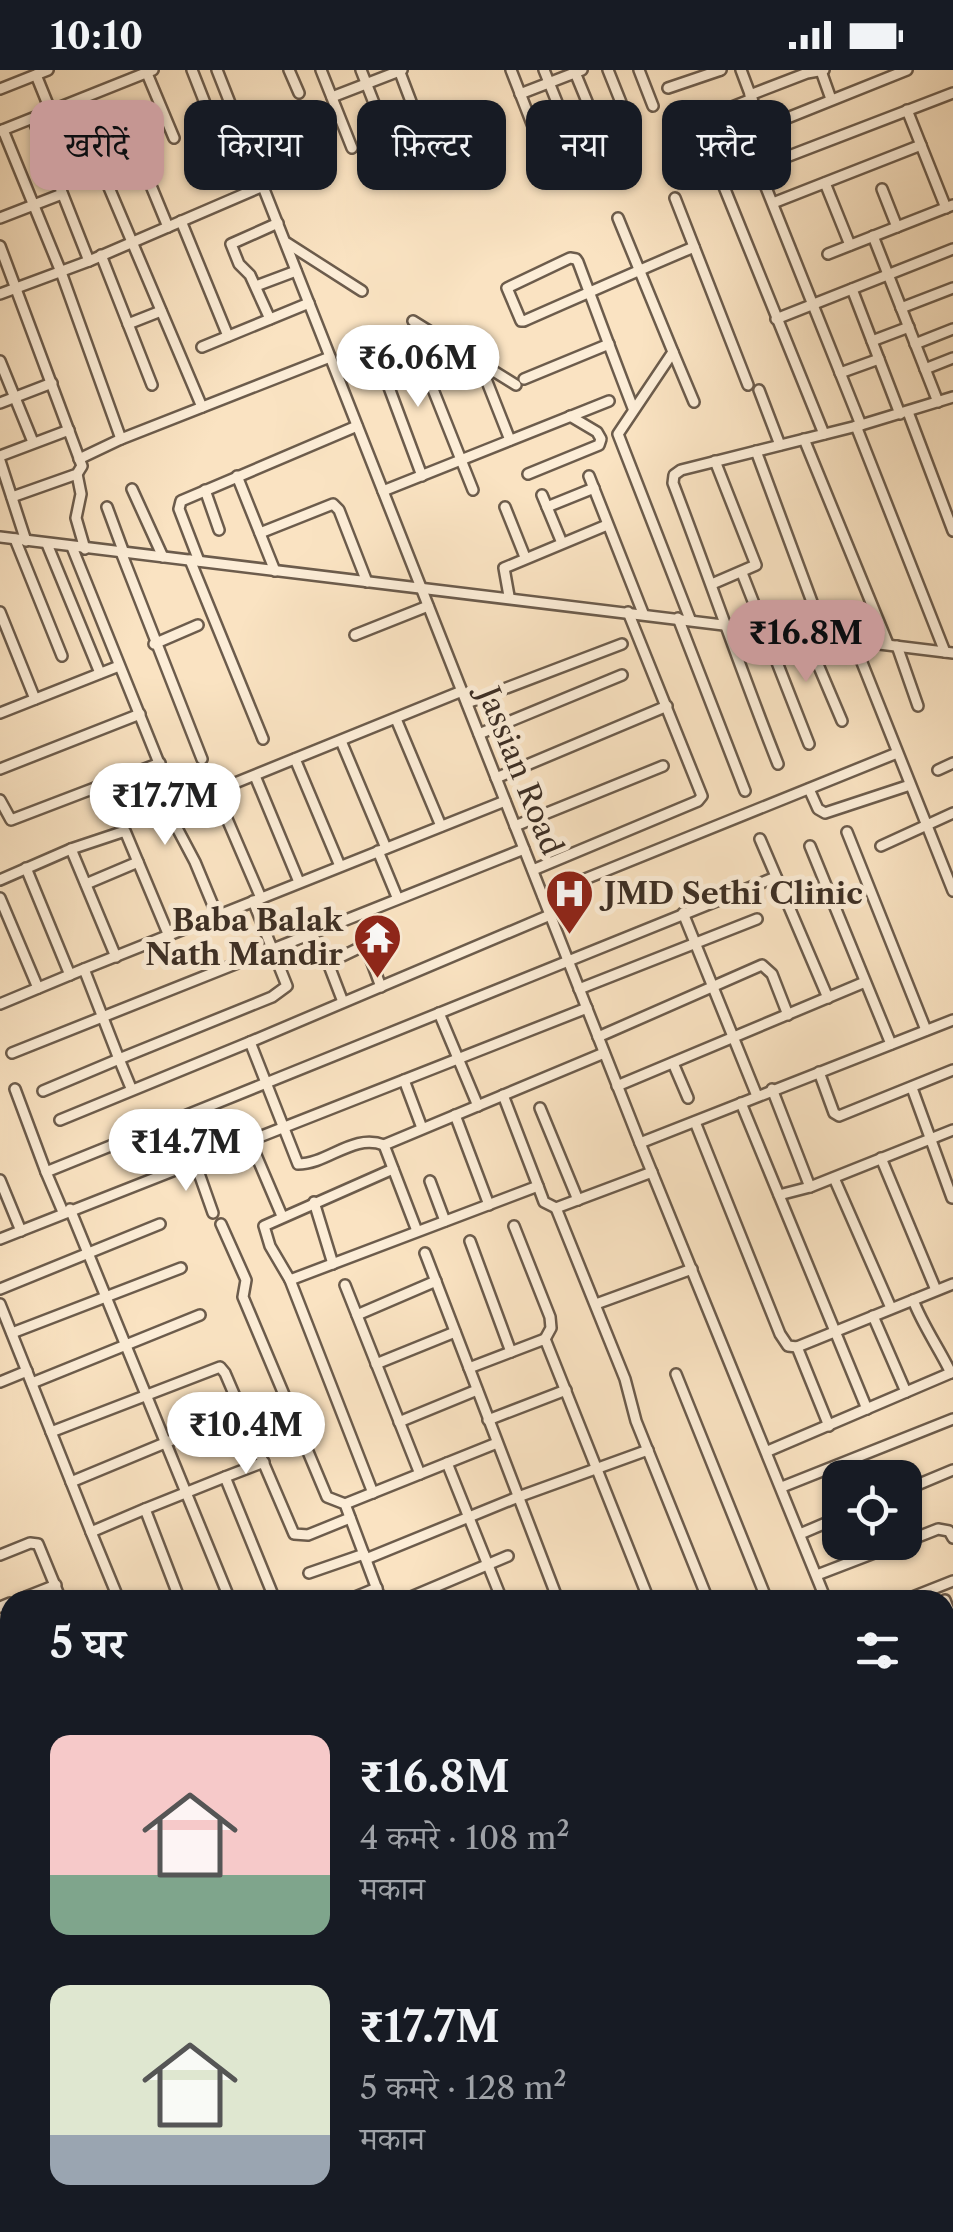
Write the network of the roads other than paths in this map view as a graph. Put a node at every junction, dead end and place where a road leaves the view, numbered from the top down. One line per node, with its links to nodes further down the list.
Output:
1 (48, 70): 18 (street)
2 (192, 70): 31 (street)
3 (219, 70): 32 (street, Jassian Road)
4 (289, 70): 23 (street)
5 (321, 70): 26 (street)
6 (362, 70): 20 (street)
7 (400, 70): 20 (street); 34 (street)
8 (511, 70): 25 (street)
9 (544, 70): 19 (street)
10 (608, 70): 37 (street)
11 (639, 70): 40 (street)
12 (721, 70): 21 (street)
13 (822, 70): 27 (street); 28 (street)
14 (908, 70): 28 (street)
15 (148, 71): 30 (street); 46 (street)
16 (577, 71): 19 (street); 36 (street)
17 (744, 71): 27 (street)
18 (36, 75): 22 (street); 29 (street)
19 (549, 83): 25 (street); 35 (street)
20 (367, 84): 26 (street); 33 (street)
21 (668, 88)
22 (0, 89)
23 (298, 93)
24 (953, 93): 42 (street)
25 (520, 94): 41 (street)
26 (332, 97): 48 (street)
27 (751, 97): 38 (street); 39 (street)
28 (832, 99): 43 (street)
29 (46, 100)
30 (79, 100)
31 (204, 100)
32 (230, 100)
33 (373, 100)
34 (411, 100)
35 (556, 100)
36 (588, 100)
37 (620, 100)
38 (744, 100)
39 (752, 100)
40 (653, 106)
41 (526, 109)
42 (907, 110): 47 (street); 49 (street)
43 (791, 115)
44 (30, 120): 45 (street)
45 (2, 130): 62 (street)
46 (174, 138)
47 (921, 145): 50 (street); 63 (street)
48 (352, 148)
49 (791, 154)
50 (825, 183): 61 (street); 74 (street)
51 (882, 188): 69 (street)
52 (60, 190): 59 (street)
53 (109, 190): 71 (street)
54 (153, 190): 68 (street)
55 (254, 190): 66 (street)
56 (265, 190): 67 (street, Jassian Road)
57 (726, 190): 96 (street)
58 (767, 190): 61 (street)
59 (62, 194): 62 (street); 79 (street)
60 (675, 198): 75 (street)
61 (772, 203): 92 (street)
62 (34, 206): 64 (street); 82 (street)
63 (949, 206): 69 (street)
64 (0, 218)
65 (618, 218): 80 (street)
66 (181, 221): 68 (street); 102 (street)
67 (278, 223): 72 (street, Jassian Road); 84 (street)
68 (168, 226): 71 (street)
69 (897, 227): 70 (street)
70 (874, 236): 74 (street); 83 (street)
71 (130, 242): 78 (street); 94 (street)
72 (285, 242): 81 (street, Jassian Road); 88 (street)
73 (0, 246): 85 (street)
74 (850, 246): 77 (street)
75 (694, 247): 80 (street); 138 (street)
76 (953, 249): 83 (street)
77 (828, 254)
78 (101, 255): 79 (street); 98 (street)
79 (89, 261): 82 (street)
80 (640, 270): 89 (street); 108 (street)
81 (296, 271): 84 (street); 91 (street, Jassian Road)
82 (61, 272): 85 (street); 134 (street)
83 (888, 274): 87 (street); 93 (street)
84 (256, 286): 95 (street)
85 (16, 288): 90 (street); 118 (street)
86 (953, 288): 93 (street)
87 (852, 289): 92 (street); 103 (street)
88 (362, 291)
89 (589, 292): 89 (street); 105 (street)
90 (0, 294)
91 (309, 303): 95 (street); 109 (street, Jassian Road)
92 (812, 304): 96 (street); 116 (street)
93 (901, 308): 99 (street)
94 (162, 311): 98 (street); 126 (street)
95 (270, 318): 102 (street)
96 (776, 319): 133 (street)
97 (413, 321): 101 (street)
98 (128, 324): 119 (street)
99 (908, 327): 103 (street); 106 (street)
100 (953, 329): 106 (street)
101 (434, 335): 104 (street); 114 (street)
102 (228, 336): 107 (street)
103 (872, 341): 112 (street)
104 (414, 344): 110 (street); 142 (street)
105 (609, 344): 114 (street); 127 (street)
106 (915, 344): 115 (street)
107 (202, 346)
108 (673, 352): 124 (street); 127 (street)
109 (330, 357): 117 (street, Jassian Road); 126 (street)
110 (378, 358): 117 (street); 147 (street)
111 (953, 358): 115 (street)
112 (879, 359): 116 (street); 128 (street)
113 (0, 361): 120 (street)
114 (479, 362): 136 (street)
115 (925, 369): 125 (street)
116 (840, 373): 130 (street)
117 (338, 375): 131 (street, Jassian Road)
118 (52, 384): 120 (street); 132 (street)
119 (152, 385)
120 (13, 397): 123 (street); 137 (street)
121 (953, 397): 125 (street)
122 (609, 401): 129 (street)
123 (0, 402)
124 (694, 402)
125 (938, 402): 128 (street)
126 (202, 407): 134 (street)
127 (633, 408): 185 (street)
128 (904, 413): 130 (street); 159 (street)
129 (570, 416): 136 (street); 145 (street)
130 (858, 425): 133 (street); 196 (street)
131 (358, 426): 146 (street); 153 (street, Jassian Road)
132 (69, 430): 137 (street); 140 (street)
133 (824, 434): 135 (street)
134 (121, 439): 140 (street)
135 (804, 439): 138 (street); 195 (street)
136 (510, 440): 142 (street)
137 (33, 442): 141 (street)
138 (780, 445): 139 (street)
139 (756, 451): 143 (street); 191 (street)
140 (79, 458): 144 (street)
141 (0, 459): 155 (street)
142 (461, 460): 147 (street); 152 (street)
143 (715, 461): 175 (street); 177 (street)
144 (77, 474): 155 (street); 169 (street)
145 (528, 474)
146 (237, 476): 151 (street); 163 (street)
147 (422, 476): 153 (street)
148 (589, 476): 149 (street)
149 (594, 488): 157 (street); 160 (street)
150 (132, 489): 171 (street)
151 (205, 490): 161 (street); 173 (street)
152 (473, 490)
153 (383, 491): 178 (street, Jassian Road)
154 (542, 495): 157 (street)
155 (12, 497): 165 (street)
156 (107, 506): 170 (street)
157 (547, 506): 166 (street)
158 (505, 507): 172 (street)
159 (949, 510): 162 (street)
160 (608, 525): 166 (street); 183 (street)
161 (220, 530)
162 (953, 531)
163 (260, 533): 174 (street); 176 (street)
164 (0, 537): 165 (street)
165 (21, 540): 167 (street); 197 (street)
166 (562, 543): 172 (street)
167 (47, 544): 168 (street); 199 (street)
168 (72, 547): 169 (street); 198 (street)
169 (85, 549): 170 (street)
170 (122, 553): 171 (street); 193 (street)
171 (163, 557): 173 (street)
172 (525, 557): 179 (street)
173 (195, 561): 174 (street); 211 (street)
174 (276, 571): 176 (street)
175 (742, 573): 177 (street); 188 (street)
176 (367, 582): 178 (street)
177 (712, 584): 186 (street)
178 (422, 589): 179 (street); 180 (street, Jassian Road)
179 (509, 596): 182 (street)
180 (428, 606): 190 (street); 201 (street, Jassian Road)
181 (0, 612): 202 (street)
182 (628, 612): 183 (street); 204 (street)
183 (643, 613): 184 (street)
184 (678, 618): 185 (street); 228 (street)
185 (690, 619): 186 (street)
186 (722, 622): 188 (street); 219 (street)
187 (198, 625): 193 (street)
188 (764, 628): 189 (street); 213 (street)
189 (805, 634): 191 (street); 209 (street)
190 (354, 635)
191 (826, 636): 192 (street)
192 (853, 640): 195 (street); 214 (street)
193 (154, 644): 215 (street)
194 (622, 644): 203 (street)
195 (892, 645): 196 (street); 205 (street)
196 (949, 652)
197 (62, 656)
198 (119, 666): 199 (street); 207 (street)
199 (100, 673): 202 (street)
200 (622, 675): 210 (street)
201 (462, 691): 203 (street, Jassian Road); 208 (street)
202 (35, 699): 206 (street)
203 (466, 703): 210 (street, Jassian Road)
204 (667, 706): 224 (street); 246 (street)
205 (918, 706)
206 (0, 713)
207 (140, 714): 218 (street); 221 (street)
208 (396, 719): 212 (street); 233 (street)
209 (842, 721)
210 (479, 734): 224 (street, Jassian Road)
211 (263, 739)
212 (342, 741): 216 (street); 240 (street)
213 (809, 744)
214 (897, 753): 225 (street); 226 (street)
215 (202, 758)
216 (295, 759): 223 (street); 244 (street)
217 (953, 763): 222 (street)
218 (160, 764): 229 (street); 231 (street)
219 (778, 764)
220 (663, 766): 234 (street)
221 (0, 769)
222 (938, 770)
223 (255, 776): 227 (street); 249 (street)
224 (496, 778): 230 (street, Jassian Road)
225 (910, 785): 226 (street); 235 (street)
226 (809, 789): 252 (street)
227 (216, 791): 231 (street); 255 (street)
228 (745, 791)
229 (0, 800)
230 (505, 801): 233 (street); 234 (street, Jassian Road)
231 (166, 811): 257 (street)
232 (953, 813): 235 (street)
233 (441, 826): 240 (street)
234 (515, 826): 241 (street, Jassian Road)
235 (927, 826): 239 (street); 251 (street)
236 (847, 832): 282 (street)
237 (760, 840): 247 (street)
238 (810, 846): 269 (street)
239 (881, 846)
240 (382, 849): 244 (street); 253 (street)
241 (524, 849): 246 (street, Jassian Road); 253 (street)
242 (71, 850): 243 (street); 245 (street); 250 (street)
243 (138, 862): 250 (street); 260 (street)
244 (340, 866): 249 (street)
245 (26, 868): 248 (street); 268 (street)
246 (532, 870): 252 (street, Jassian Road)
247 (776, 877): 256 (street); 274 (street)
248 (0, 880)
249 (299, 882): 255 (street)
250 (86, 884): 265 (street)
251 (953, 891)
252 (542, 896): 258 (street, Jassian Road)
253 (397, 897): 264 (street)
254 (0, 898): 272 (street)
255 (257, 899): 257 (street); 264 (street)
256 (684, 913): 263 (street); 266 (street)
257 (217, 915): 260 (street)
258 (550, 915): 266 (street, Jassian Road); 270 (street)
259 (758, 919): 263 (street)
260 (169, 936): 265 (street)
261 (384, 936): 262 (street)
262 (364, 944): 270 (street); 276 (street)
263 (696, 944): 271 (street); 273 (street)
264 (273, 949): 280 (street); 290 (street)
265 (116, 956): 267 (street)
266 (568, 962): 273 (street, Jassian Road); 278 (street)
267 (84, 970): 268 (street); 280 (street)
268 (70, 975): 272 (street)
269 (866, 982): 274 (street); 286 (street)
270 (382, 986): 276 (street)
271 (714, 986): 279 (street); 283 (street); 284 (street)
272 (38, 988): 275 (street)
273 (579, 989): 277 (street, Jassian Road)
274 (828, 998): 279 (street)
275 (1, 1001)
276 (343, 1002): 285 (street)
277 (587, 1008): 284 (street, Jassian Road); 289 (street)
278 (440, 1013): 289 (street); 295 (street)
279 (788, 1015): 283 (street)
280 (102, 1016): 287 (street); 290 (street)
281 (953, 1020): 282 (street)
282 (926, 1030): 286 (street)
283 (734, 1037): 291 (street); 303 (street)
284 (598, 1038): 288 (street, Jassian Road)
285 (250, 1042): 295 (street); 297 (street)
286 (891, 1044): 293 (street)
287 (12, 1053)
288 (604, 1053): 296 (street, Jassian Road); 302 (street)
289 (458, 1058): 294 (street); 306 (street)
290 (119, 1059): 297 (street); 301 (street)
291 (674, 1063): 296 (street); 304 (street)
292 (953, 1070): 298 (street)
293 (818, 1072): 298 (street); 300 (street)
294 (404, 1080): 311 (street); 312 (street)
295 (265, 1083): 311 (street); 321 (street)
296 (618, 1086): 316 (street, Jassian Road)
297 (131, 1088): 309 (street)
298 (912, 1088): 314 (street)
299 (15, 1089): 321 (street)
300 (772, 1090): 303 (street); 327 (street)
301 (44, 1092)
302 (503, 1094): 306 (street); 326 (street)
303 (757, 1096): 305 (street)
304 (688, 1098)
305 (741, 1103): 310 (street); 328 (street)
306 (478, 1106): 308 (street)
307 (540, 1108): 330 (street)
308 (455, 1115): 312 (street); 332 (street)
309 (60, 1120)
310 (695, 1122): 316 (street); 370 (street)
311 (282, 1128): 315 (street); 317 (street)
312 (422, 1128): 317 (street)
313 (953, 1130): 314 (street)
314 (931, 1138): 318 (street); 329 (street)
315 (250, 1141): 319 (street); 336 (street)
316 (640, 1143): 322 (street, Jassian Road)
317 (384, 1144): 320 (street)
318 (881, 1158): 323 (street); 355 (street)
319 (195, 1162): 334 (street); 335 (street)
320 (393, 1169): 331 (street); 342 (street)
321 (46, 1172): 334 (street)
322 (652, 1172): 330 (street); 349 (street, Jassian Road)
323 (834, 1178): 327 (street); 360 (street)
324 (0, 1180): 341 (street)
325 (430, 1181): 337 (street)
326 (538, 1186): 332 (street); 333 (street)
327 (810, 1187): 328 (street)
328 (779, 1195): 365 (street)
329 (952, 1198)
330 (578, 1200): 333 (street)
331 (314, 1202): 336 (street); 347 (street)
332 (489, 1204): 337 (street)
333 (556, 1208): 359 (street)
334 (67, 1211): 341 (street); 345 (street)
335 (213, 1212)
336 (282, 1216): 350 (street)
337 (445, 1221): 342 (street)
338 (160, 1224): 345 (street)
339 (222, 1224): 406 (street)
340 (514, 1226): 368 (street)
341 (20, 1231): 343 (street)
342 (416, 1232): 347 (street)
343 (0, 1239)
344 (470, 1241): 371 (street)
345 (88, 1253): 354 (street); 356 (street)
346 (425, 1253): 351 (street)
347 (333, 1264): 350 (street)
348 (181, 1268): 356 (street)
349 (692, 1269): 359 (street); 393 (street, Jassian Road)
350 (290, 1280): 404 (street)
351 (436, 1282): 362 (street); 366 (street)
352 (953, 1284): 355 (street)
353 (345, 1285): 362 (street)
354 (0, 1289)
355 (936, 1290): 357 (street)
356 (106, 1297): 367 (street); 369 (street)
357 (913, 1300): 360 (street); 375 (street)
358 (0, 1304): 364 (street)
359 (596, 1304): 392 (street)
360 (890, 1308): 363 (street)
361 (200, 1315): 369 (street)
362 (357, 1315): 372 (street)
363 (874, 1316): 365 (street); 381 (street)
364 (4, 1324): 367 (street)
365 (835, 1330): 370 (street); 383 (street)
366 (455, 1332): 372 (street); 373 (street)
367 (12, 1333): 374 (street)
368 (545, 1339): 371 (street); 380 (street)
369 (126, 1345): 378 (street); 382 (street)
370 (797, 1347): 388 (street)
371 (511, 1352): 373 (street)
372 (376, 1364): 387 (street)
373 (468, 1368): 379 (street)
374 (27, 1371): 377 (street); 378 (street)
375 (952, 1373): 381 (street)
376 (676, 1374): 438 (street)
377 (0, 1382)
378 (32, 1383): 389 (street)
379 (477, 1390): 386 (street); 387 (street)
380 (566, 1390): 386 (street); 396 (street)
381 (906, 1392): 383 (street)
382 (146, 1395): 384 (street); 389 (street); 390 (street)
383 (867, 1409): 388 (street)
384 (242, 1411): 390 (street); 394 (street)
385 (953, 1418): 402 (street)
386 (488, 1420): 391 (street)
387 (399, 1422): 398 (street)
388 (828, 1426): 393 (street)
389 (51, 1432): 400 (street)
390 (166, 1442): 400 (street); 403 (street)
391 (497, 1443): 395 (street); 405 (street)
392 (648, 1450): 396 (street); 437 (street)
393 (768, 1451): 402 (street, Jassian Road)
394 (264, 1462): 399 (street); 408 (street)
395 (447, 1463): 398 (street); 409 (street)
396 (596, 1468): 405 (street); 436 (street)
397 (953, 1470): 401 (street)
398 (420, 1474): 404 (street)
399 (225, 1476): 403 (street); 431 (street)
400 (71, 1482): 411 (street)
401 (922, 1483)
402 (782, 1487): 412 (street, Jassian Road)
403 (186, 1492): 407 (street); 430 (street)
404 (373, 1493): 406 (street)
405 (518, 1498): 409 (street); 435 (street)
406 (344, 1504): 408 (street)
407 (145, 1510): 411 (street); 429 (street)
408 (350, 1518): 416 (street)
409 (468, 1518): 416 (street); 419 (street)
410 (822, 1525): 412 (street)
411 (92, 1532): 428 (street)
412 (800, 1534): 421 (street, Jassian Road)
413 (922, 1536): 414 (street)
414 (953, 1538)
415 (0, 1555): 423 (street)
416 (365, 1556): 420 (street); 425 (street)
417 (508, 1556): 419 (street)
418 (857, 1560): 421 (street)
419 (488, 1566): 433 (street); 434 (street)
420 (310, 1573)
421 (816, 1576): 439 (street, Jassian Road)
422 (953, 1580): 424 (street)
423 (56, 1586): 426 (street); 427 (street)
424 (940, 1586): 440 (street); 441 (street)
425 (377, 1588): 432 (street)
426 (45, 1590)
427 (58, 1590)
428 (115, 1590)
429 (176, 1590)
430 (226, 1590)
431 (271, 1590)
432 (372, 1590)
433 (429, 1590)
434 (498, 1590)
435 (554, 1590)
436 (644, 1590)
437 (704, 1590)
438 (764, 1590)
439 (822, 1590)
440 (930, 1590)
441 (941, 1590)

